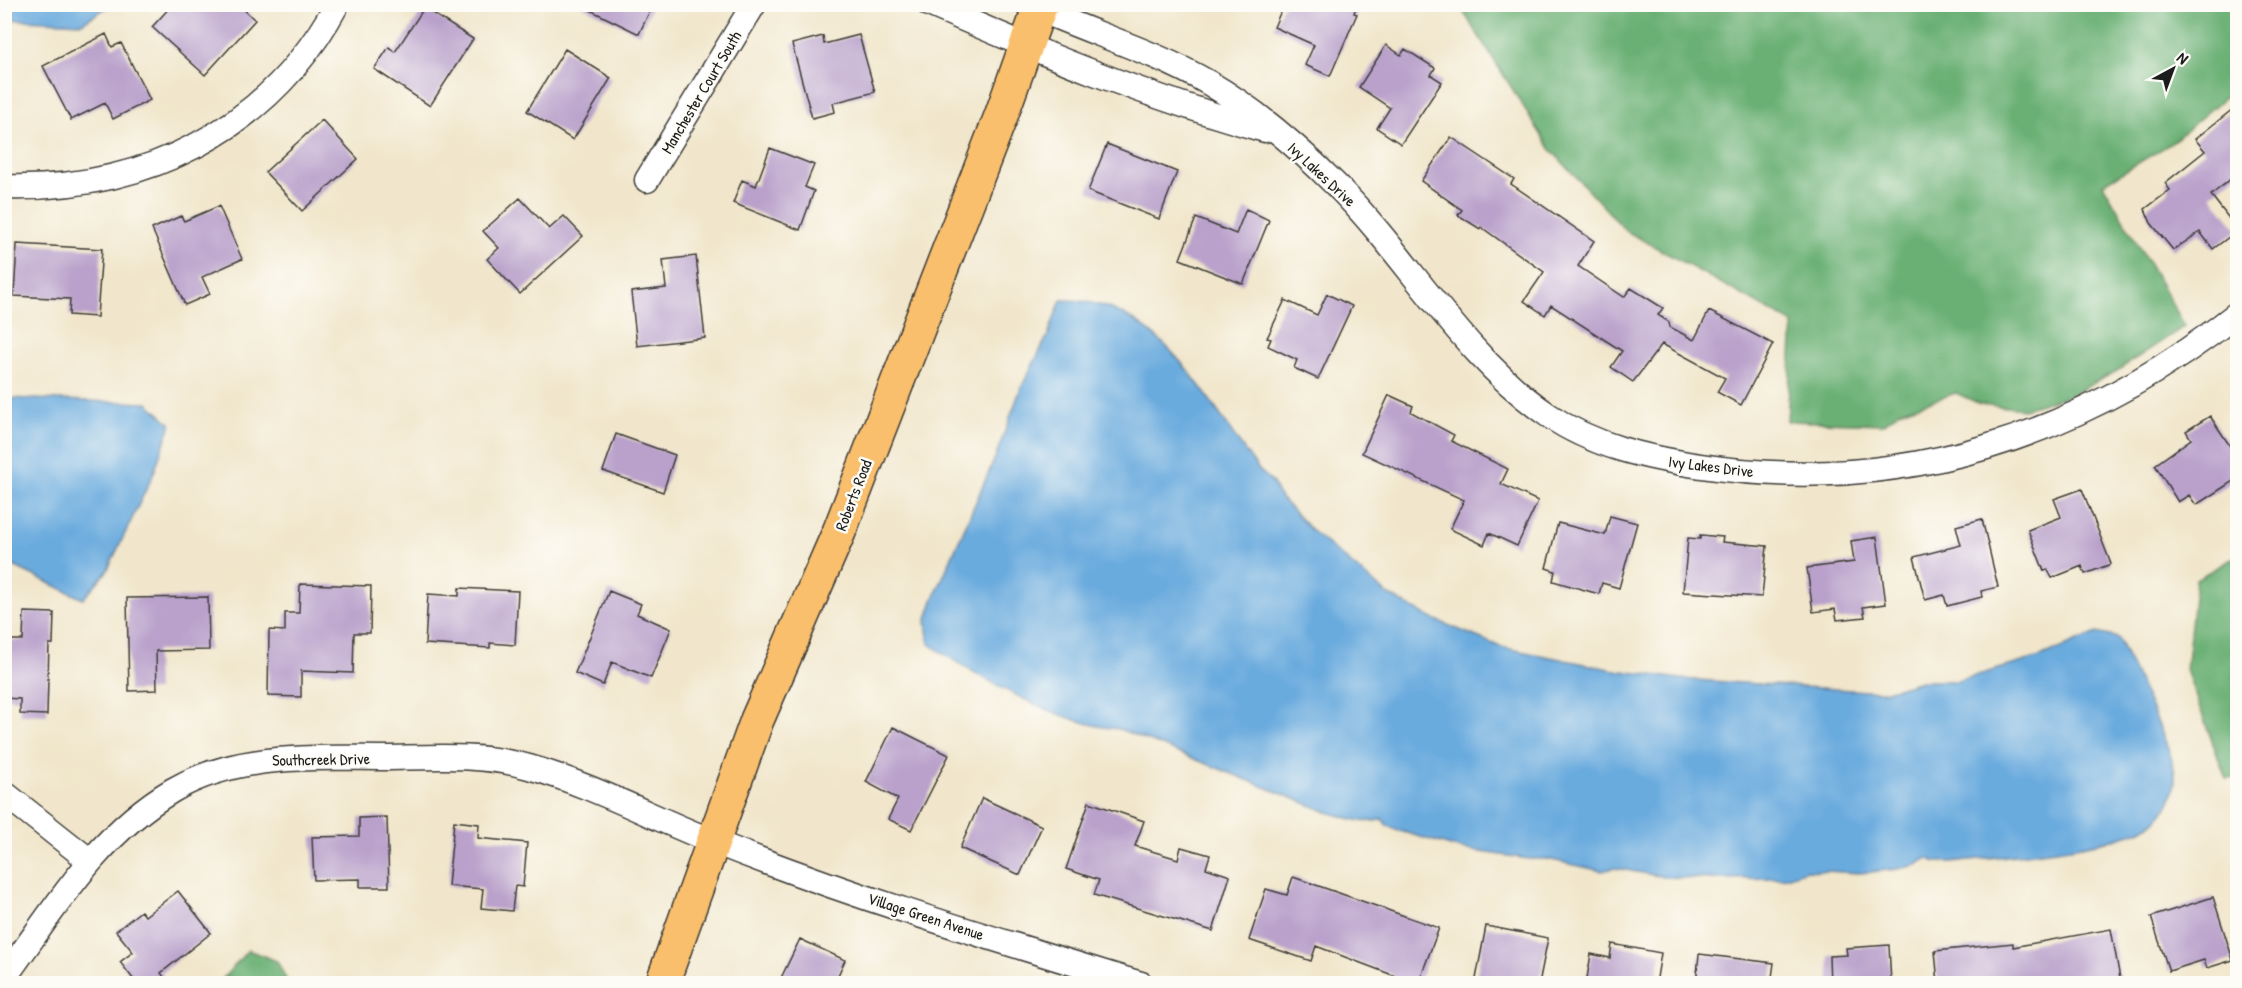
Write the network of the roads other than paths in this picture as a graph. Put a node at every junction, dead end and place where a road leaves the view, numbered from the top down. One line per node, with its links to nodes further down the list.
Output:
1 (337, 4): 8 (street)
2 (754, 4): 7 (street, Manchester Court South)
3 (928, 4): 5 (street, Ivy Lakes Drive)
4 (1036, 6): 5 (main road, Roberts Road); 6 (street, Ivy Lakes Drive)
5 (1026, 47): 6 (street, Ivy Lakes Drive); 11 (main road, Roberts Road)
6 (1276, 133): 9 (street, Ivy Lakes Drive)
7 (647, 180)
8 (4, 187)
9 (2238, 313)
10 (4, 793): 12 (street)
11 (713, 842): 12 (street, Southcreek Drive); 14 (main road, Roberts Road); 15 (street, Village Green Avenue)
12 (90, 861): 13 (street, Southcreek Drive)
13 (4, 978)
14 (662, 984)
15 (1141, 984)

